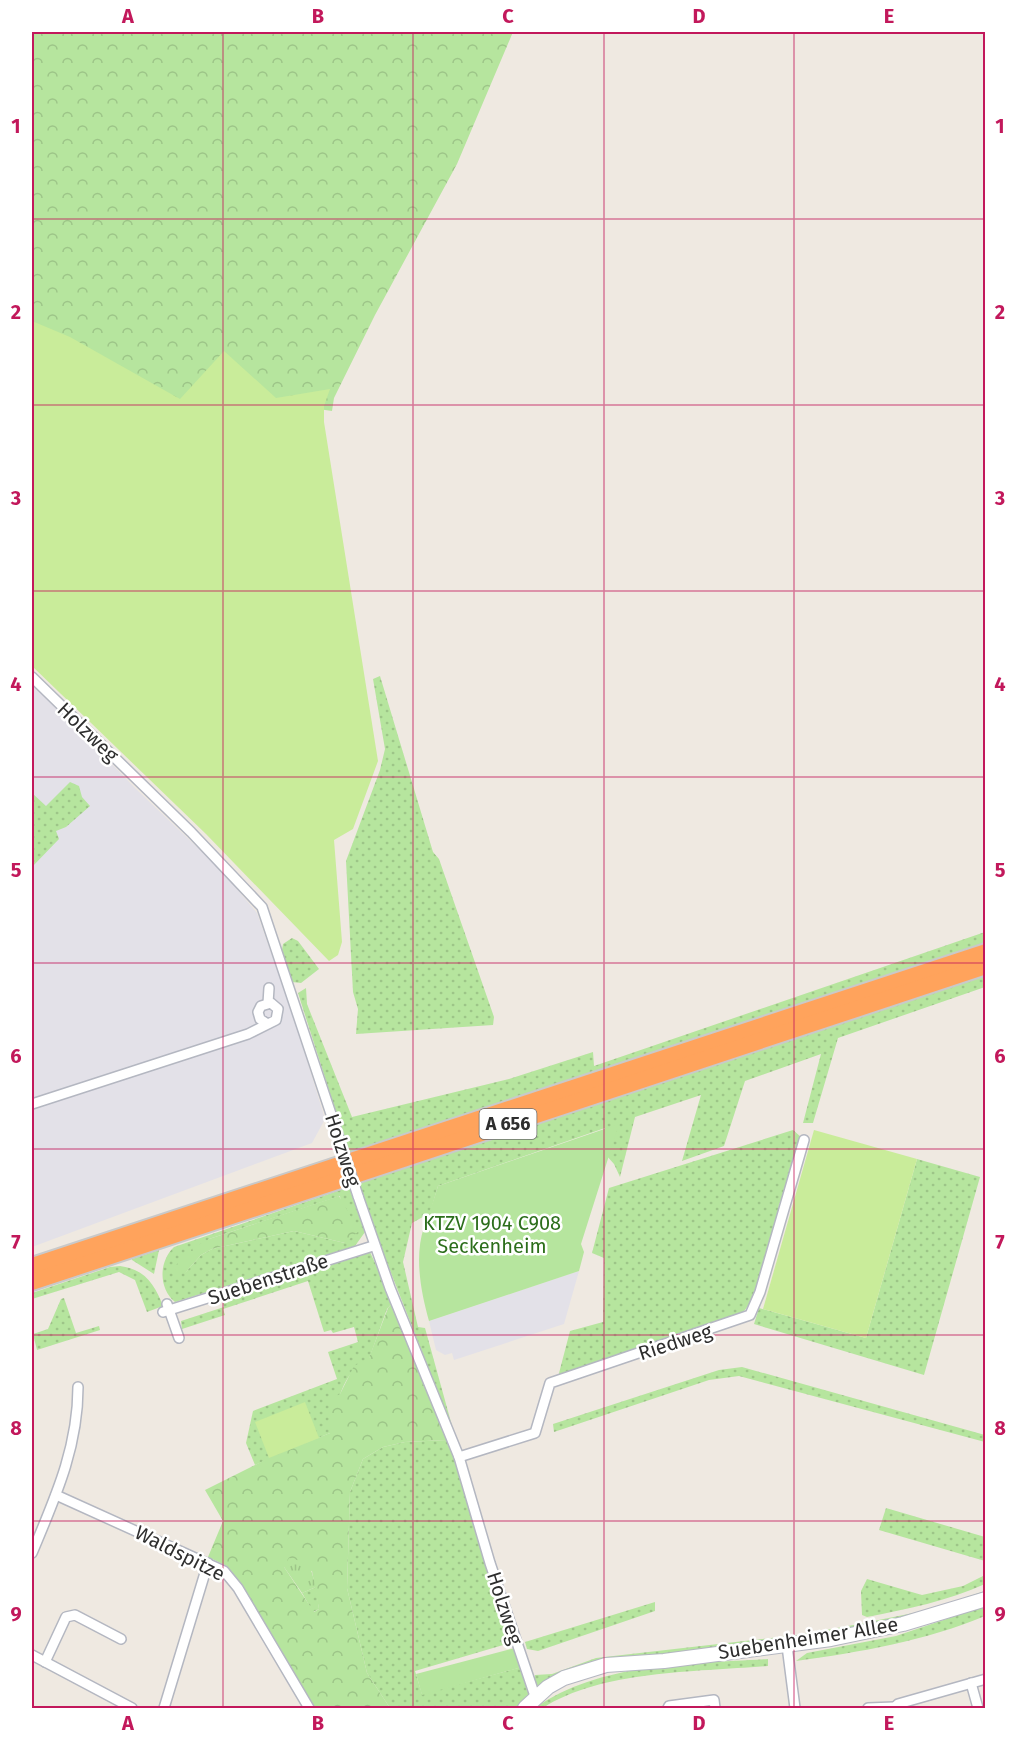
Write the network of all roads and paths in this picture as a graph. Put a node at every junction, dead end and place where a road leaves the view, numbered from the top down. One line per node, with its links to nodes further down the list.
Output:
1 (32, 677): 6 (street, Holzweg)
2 (986, 952): 14 (highway, A 656)
3 (986, 966): 15 (highway, A 656)
4 (269, 988): 5 (street)
5 (268, 1003): 7 (street); 8 (street)
6 (296, 1004): 7 (street); 13 (street, Holzweg, bridge)
7 (278, 1010): 9 (street)
8 (258, 1016): 9 (street); 10 (street)
9 (266, 1023): 10 (street)
10 (239, 1035): 11 (street)
11 (32, 1104)
12 (804, 1140): 18 (street, Riedweg)
13 (373, 1246): 16 (street, Suebenstraße); 18 (street, Holzweg)
14 (32, 1266)
15 (32, 1282)
16 (179, 1338)
17 (78, 1387): 19 (street)
18 (459, 1456): 30 (street, Holzweg)
19 (56, 1495): 20 (street); 21 (street, Waldspitze)
20 (32, 1553)
21 (208, 1563): 32 (street); 33 (street, Waldspitze)
22 (986, 1599): 25 (main road, Suebenheimer Allee)
23 (986, 1604): 25 (main road, Suebenheimer Allee)
24 (121, 1639): 27 (street)
25 (788, 1650): 30 (main road, Suebenheimer Allee); 38 (street)
26 (32, 1655): 27 (street)
27 (45, 1662): 31 (street)
28 (986, 1679): 29 (street)
29 (971, 1683): 41 (street); 42 (street)
30 (536, 1699): 34 (main road, Suebenheimer Allee)
31 (132, 1708)
32 (164, 1708)
33 (308, 1708)
34 (525, 1708)
35 (668, 1708): 36 (street)
36 (715, 1708)
37 (790, 1708): 38 (street)
38 (795, 1708): 39 (street)
39 (802, 1708)
40 (868, 1708): 41 (street)
41 (894, 1708)
42 (978, 1708)

